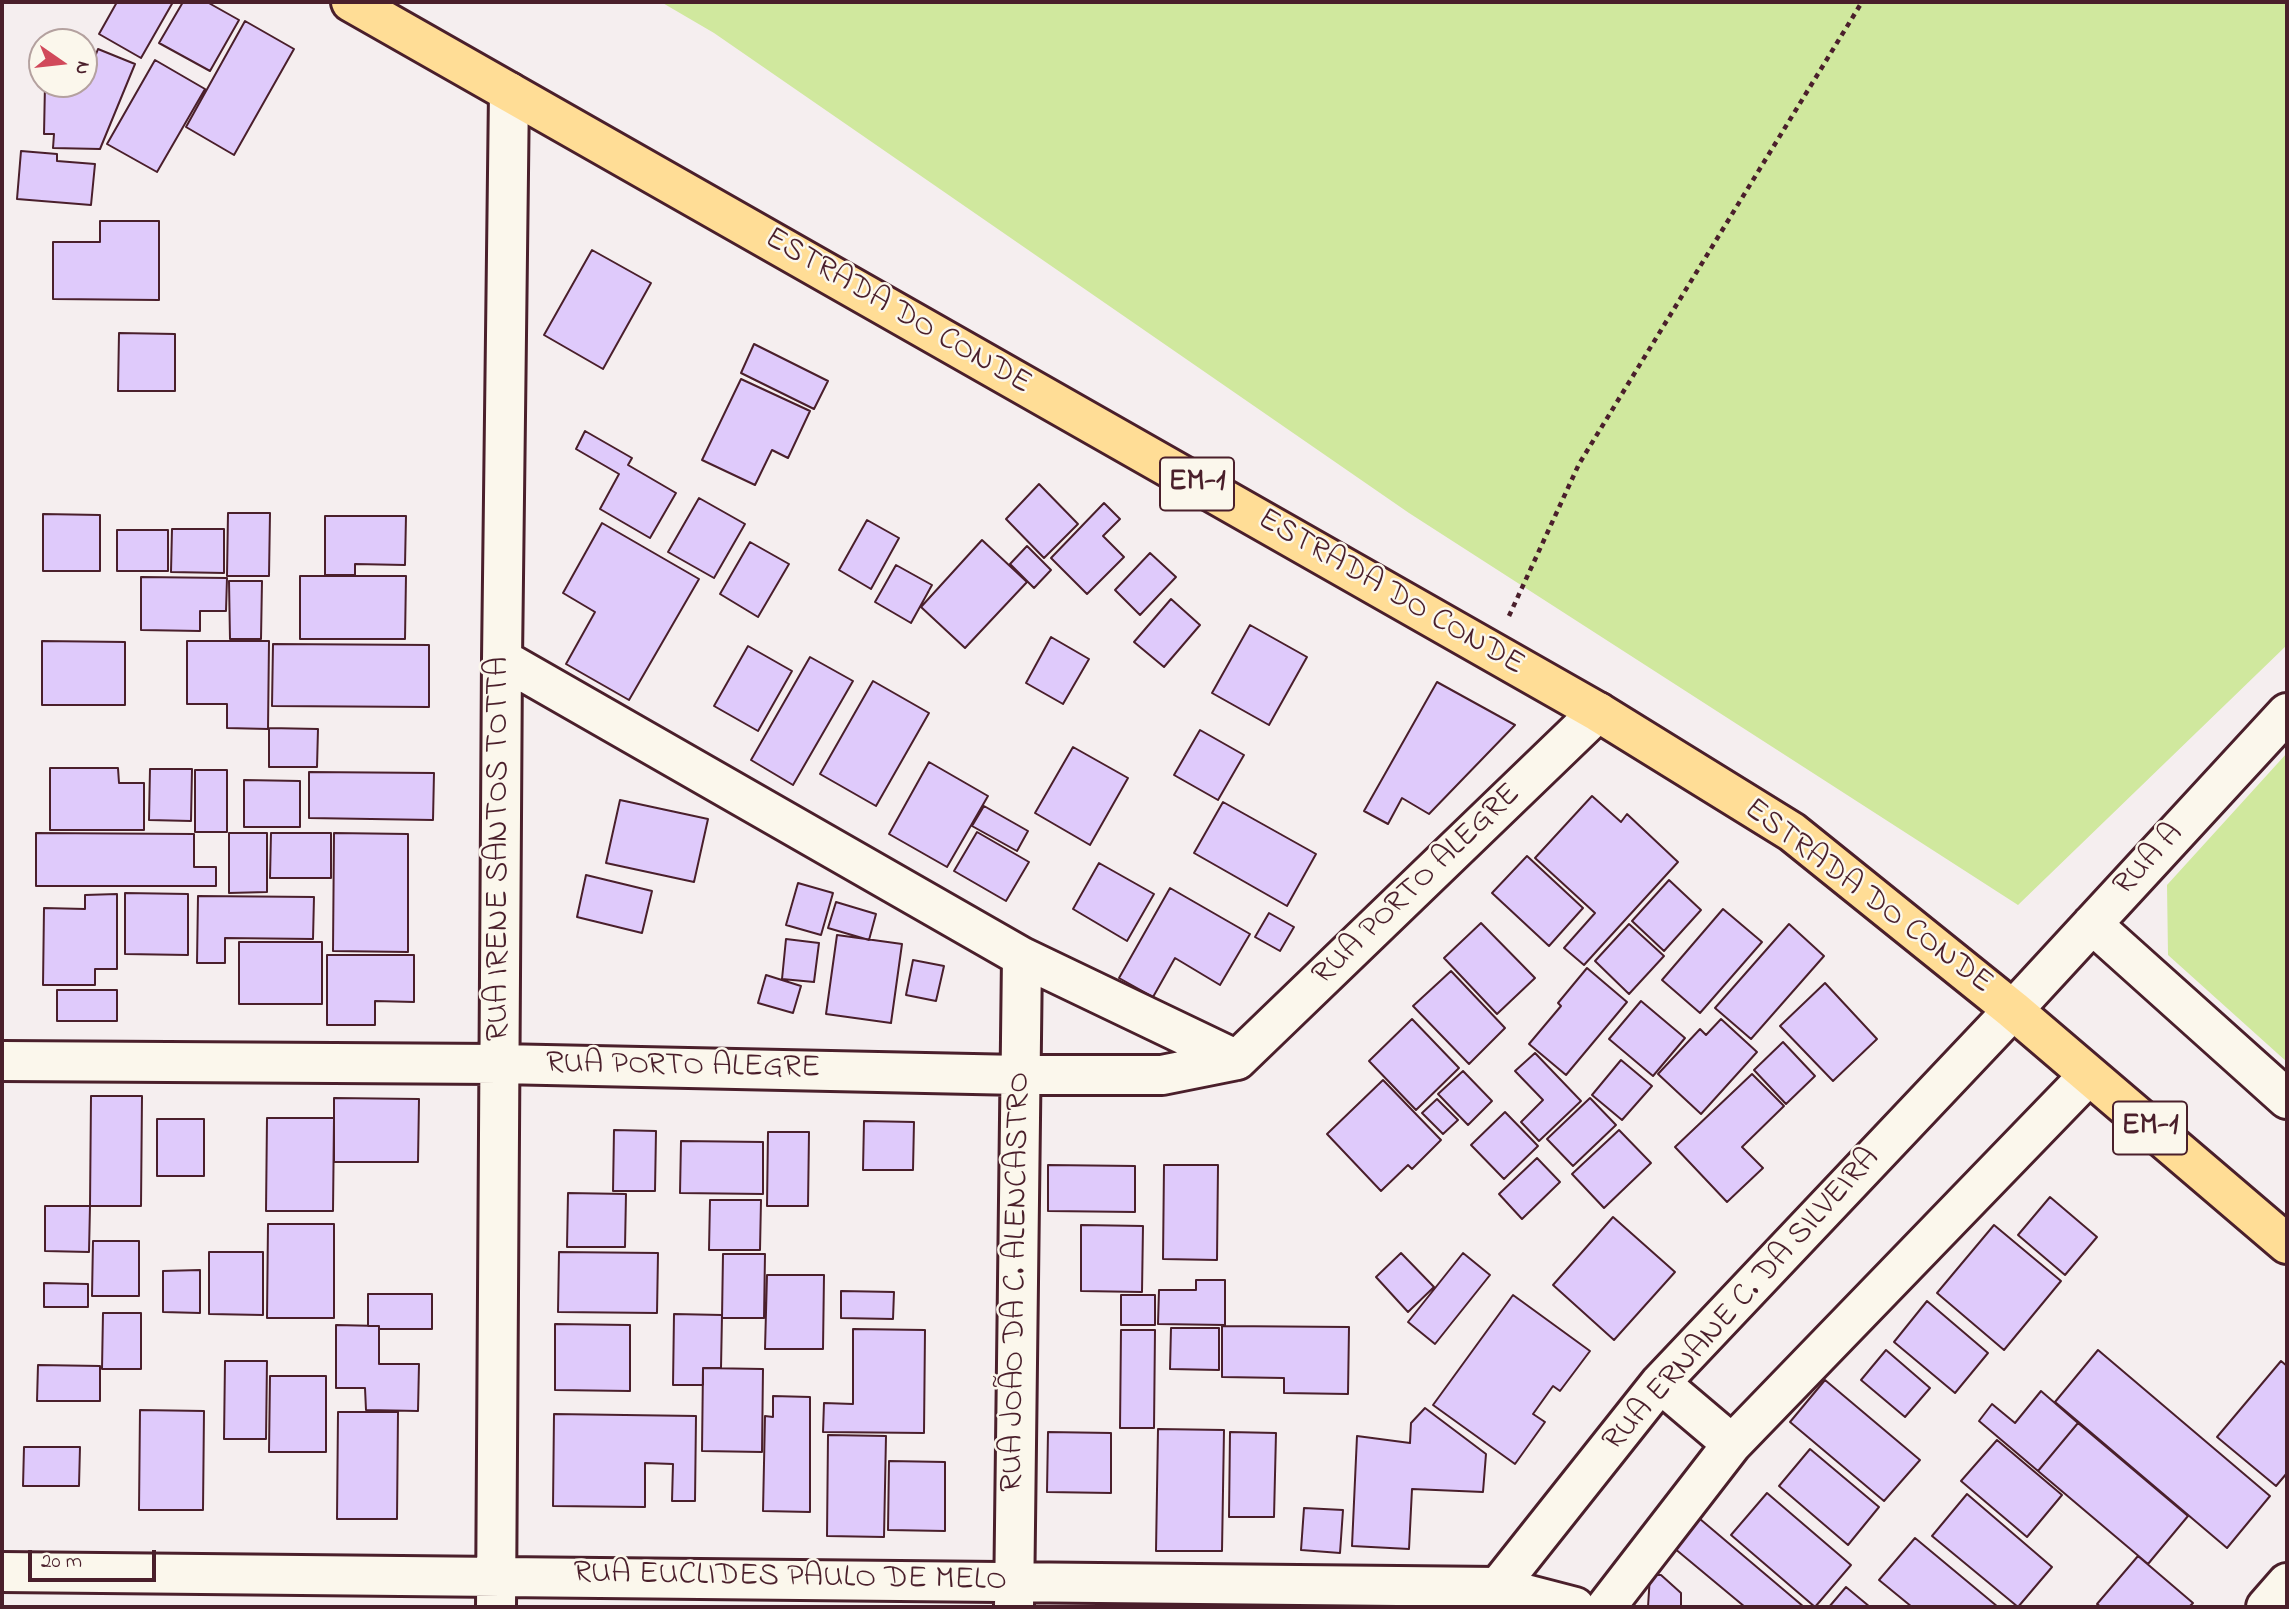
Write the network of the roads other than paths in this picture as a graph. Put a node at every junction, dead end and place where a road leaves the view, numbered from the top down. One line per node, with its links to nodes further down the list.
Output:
1 (351, 2): 2 (main road, ESTRADA DO CONDE / EM-1)
2 (509, 92): 3 (street, RUA IRENE SANTOS TOTTA); 4 (main road, ESTRADA DO CONDE / EM-1)
3 (502, 659): 7 (street); 11 (street, RUA IRENE SANTOS TOTTA)
4 (1598, 712): 8 (main road, ESTRADA DO CONDE / EM-1); 9 (street, RUA PORTO ALEGRE)
5 (2287, 713): 6 (street, RUA A)
6 (2092, 924): 8 (street, RUA A); 14 (street)
7 (1021, 957): 9 (street); 12 (street, RUA JOÃO DA C. ALENCASTRO)
8 (2013, 1010): 13 (main road, ESTRADA DO CONDE / EM-1); 16 (street, RUA ERNANE C. DA SILVEIRA)
9 (1237, 1060): 12 (street, RUA PORTO ALEGRE)
10 (2, 1061): 11 (street, RUA PORTO ALEGRE)
11 (499, 1064): 12 (street, RUA PORTO ALEGRE); 20 (street, RUA IRENE SANTOS TOTTA)
12 (1020, 1075): 22 (street, RUA JOÃO DA C. ALENCASTRO)
13 (2088, 1076): 15 (main road, ESTRADA DO CONDE / EM-1); 17 (street)
14 (2287, 1099)
15 (2287, 1244)
16 (1660, 1383): 17 (street); 24 (street, RUA ERNANE C. DA SILVEIRA)
17 (1732, 1444): 26 (street)
18 (2, 1572): 20 (street, RUA EUCLIDES PAULO DE MELO)
19 (2287, 1583): 27 (street)
20 (496, 1592): 21 (street, RUA EUCLIDES PAULO DE MELO)
21 (738, 1593): 22 (street, RUA EUCLIDES PAULO DE MELO)
22 (1014, 1594): 23 (street, RUA EUCLIDES PAULO DE MELO)
23 (1358, 1596): 24 (street, RUA EUCLIDES PAULO DE MELO)
24 (1496, 1597): 25 (street, RUA EUCLIDES PAULO DE MELO)
25 (1575, 1607)
26 (1606, 1607)
27 (2266, 1607)

